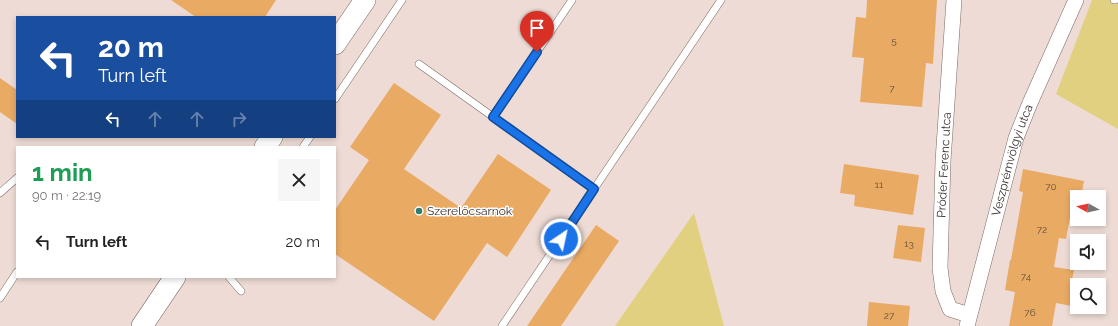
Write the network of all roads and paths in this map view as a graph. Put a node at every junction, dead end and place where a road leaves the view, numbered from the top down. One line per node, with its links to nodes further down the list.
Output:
1 (402, 0): 9 (lane)
2 (572, 0): 10 (lane)
3 (721, 0): 12 (lane)
4 (954, 0): 19 (street, Próder Ferenc utca)
5 (1076, 0): 19 (street, Veszprémvölgyi utca)
6 (360, 2): 7 (main road)
7 (336, 42)
8 (419, 64): 10 (lane)
9 (336, 98)
10 (493, 117): 12 (lane)
11 (16, 179): 13 (lane)
12 (594, 189): 21 (lane)
13 (0, 193)
14 (16, 274): 18 (lane)
15 (174, 278): 20 (main road)
16 (230, 278): 17 (lane)
17 (241, 291)
18 (0, 298)
19 (968, 320)
20 (142, 326)
21 (502, 326)

